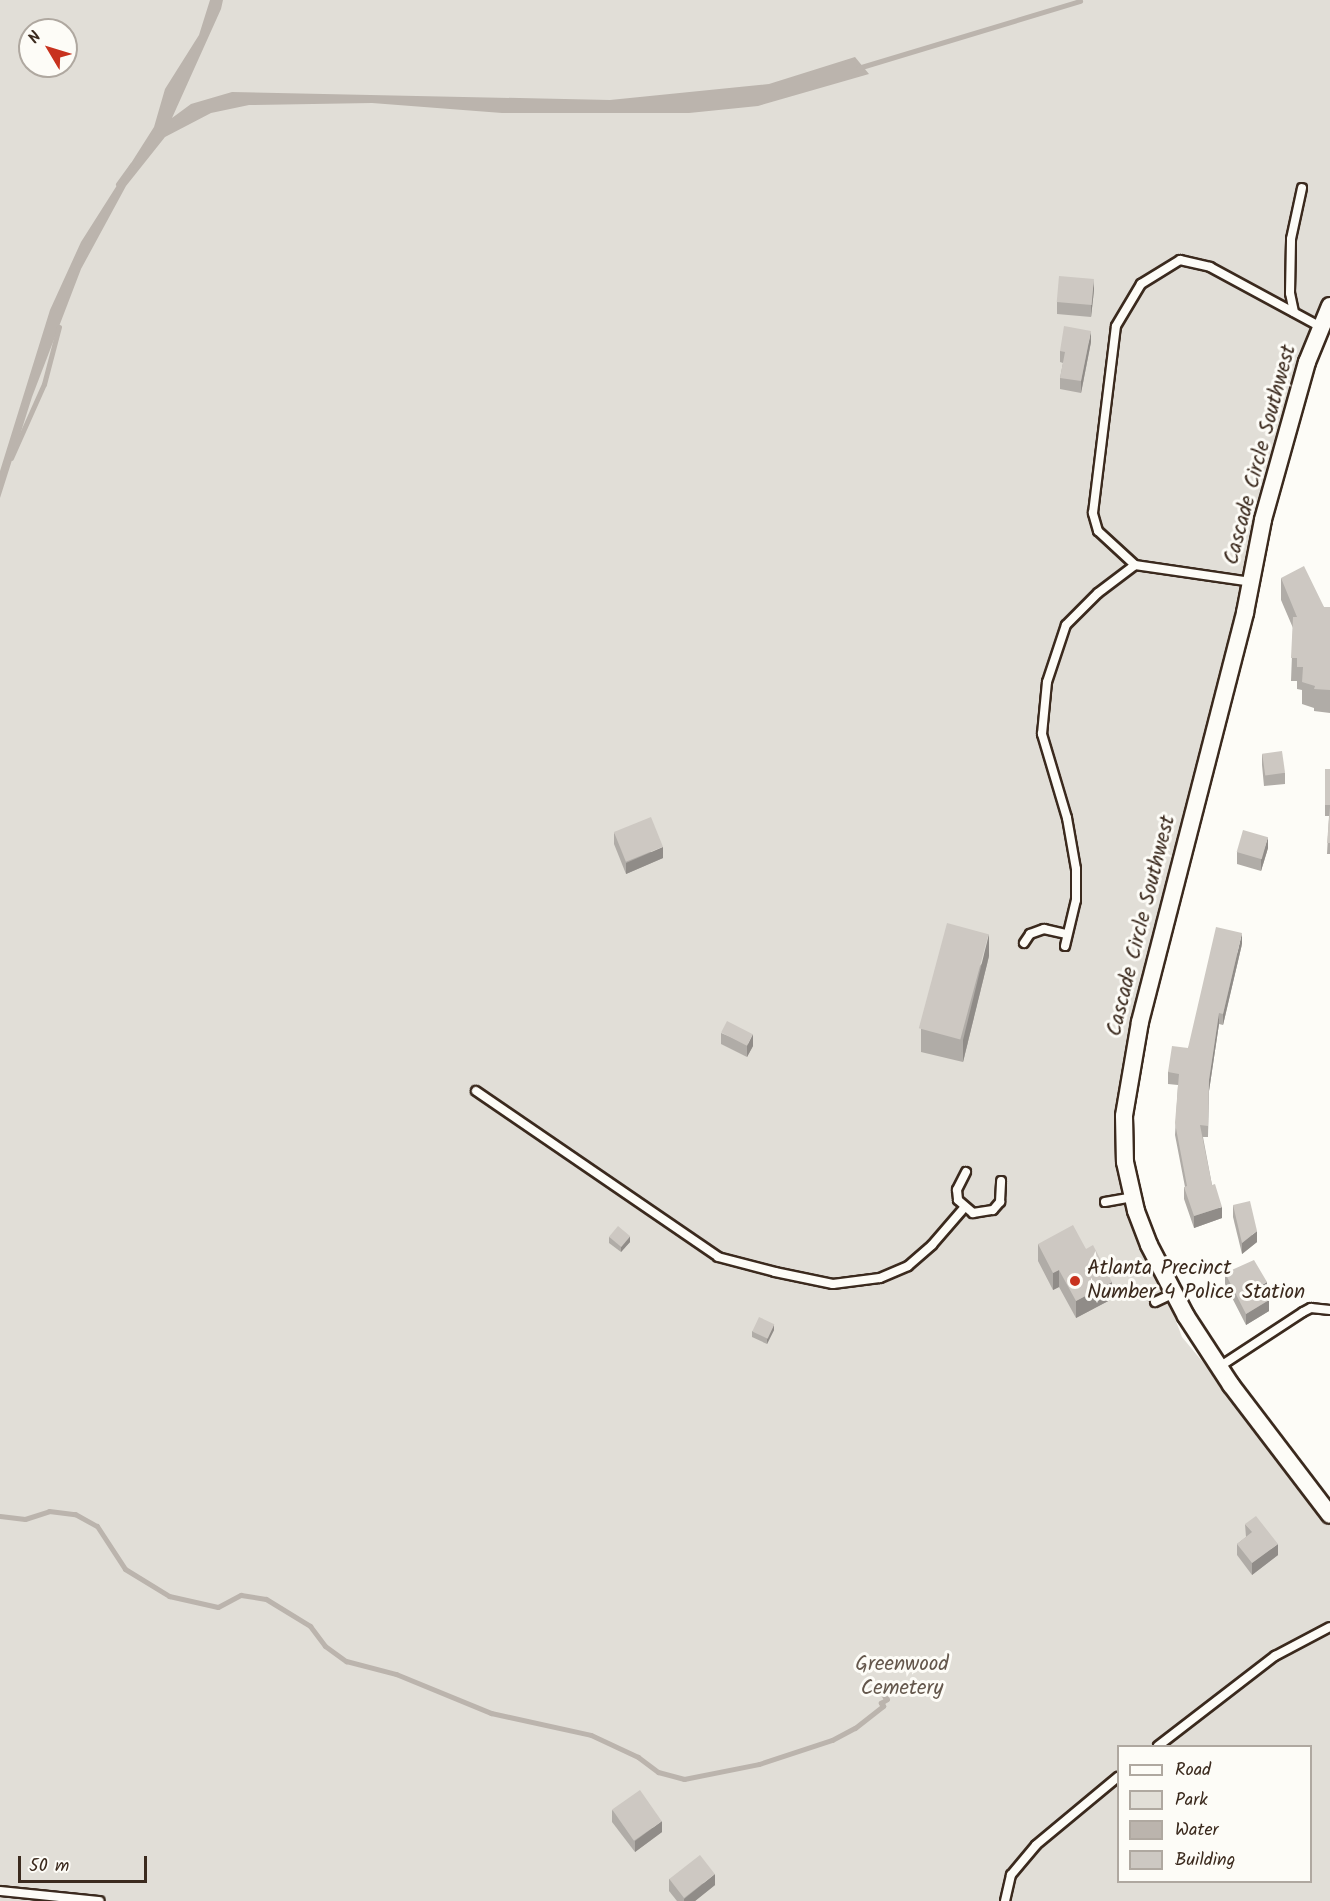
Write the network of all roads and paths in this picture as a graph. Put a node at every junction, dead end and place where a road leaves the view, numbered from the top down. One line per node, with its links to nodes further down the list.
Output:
1 (1302, 188): 3 (lane)
2 (1330, 306): 4 (street, Cascade Circle Southwest)
3 (1294, 312): 4 (lane); 5 (lane)
4 (1321, 327): 6 (street, Cascade Circle Southwest)
5 (1135, 565): 6 (lane); 7 (lane)
6 (1251, 582): 13 (street, Cascade Circle Southwest)
7 (1065, 934): 8 (lane); 9 (lane)
8 (1023, 943)
9 (1065, 946)
10 (476, 1091): 15 (lane)
11 (966, 1172): 15 (lane)
12 (1001, 1181): 15 (lane)
13 (1132, 1197): 14 (lane); 16 (street, Cascade Circle Southwest)
14 (1105, 1202)
15 (964, 1208)
16 (1174, 1293): 17 (lane); 19 (street, Cascade Circle Southwest)
17 (1155, 1302)
18 (1330, 1310): 19 (lane)
19 (1219, 1367): 20 (street, Cascade Circle Southwest)
20 (1330, 1515)
21 (1330, 1626): 22 (lane)
22 (1159, 1745)
23 (1117, 1779): 26 (lane)
24 (0, 1891): 25 (lane)
25 (99, 1901)
26 (1005, 1901)

